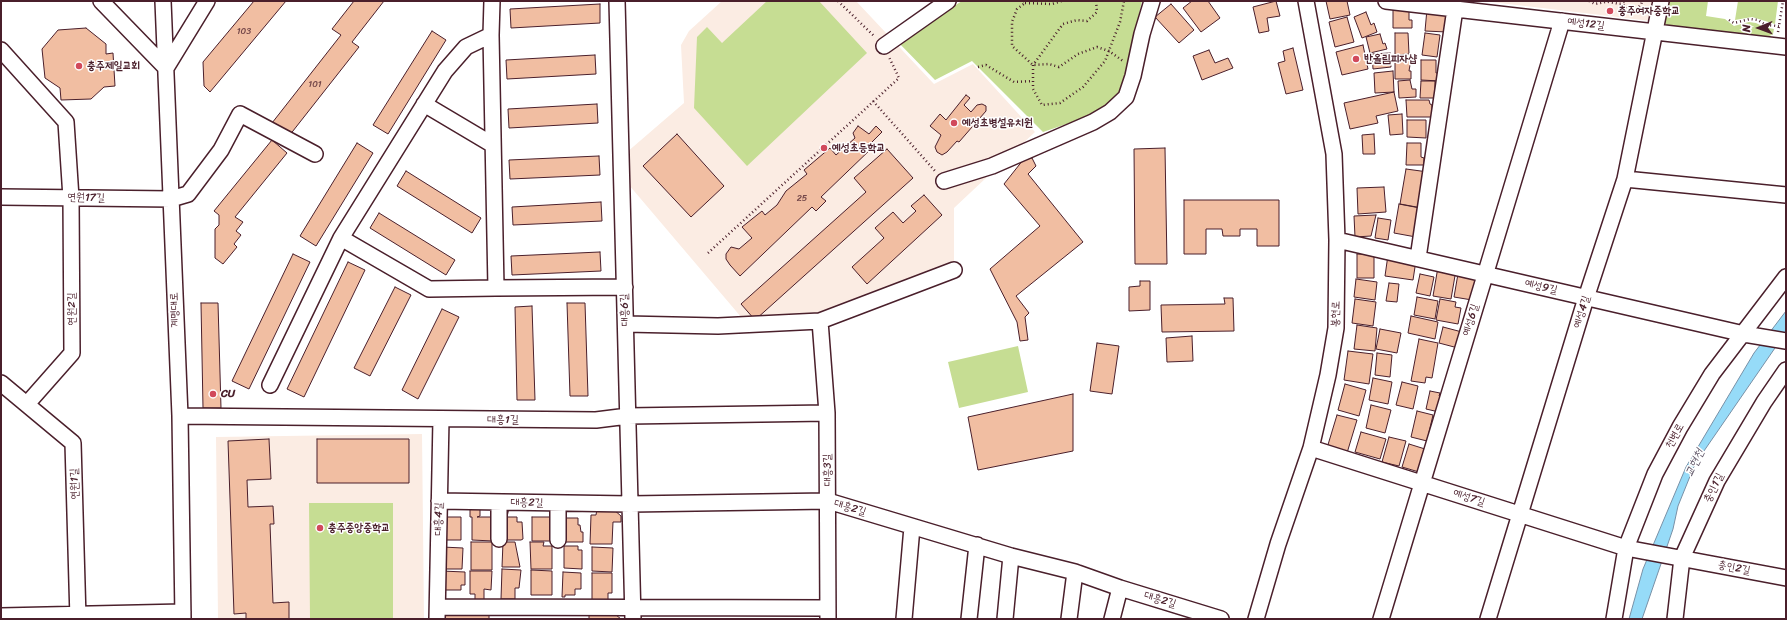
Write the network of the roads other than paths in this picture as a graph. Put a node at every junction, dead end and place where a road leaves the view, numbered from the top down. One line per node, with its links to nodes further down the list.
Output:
1 (101, 1): 18 (street)
2 (163, 1): 18 (street, 계명대로)
3 (208, 1): 18 (street)
4 (492, 1): 14 (street)
5 (617, 1): 34 (street, 대흥6길)
6 (948, 1): 15 (street)
7 (1152, 1): 23 (street)
8 (1306, 1): 29 (street, 봉현로)
9 (1386, 1): 11 (street, 예성12길)
10 (1661, 1): 13 (street, 예성4길)
11 (1456, 9): 12 (street, 예성12길); 30 (street)
12 (1562, 21): 13 (street, 예성12길); 32 (street, 예성6길)
13 (1656, 32): 16 (street, 예성12길); 22 (street, 예성4길)
14 (491, 35): 19 (street); 20 (street)
15 (884, 46)
16 (1781, 47)
17 (1, 50): 26 (street, 연원2길)
18 (166, 68): 27 (street, 계명대로)
19 (424, 104): 20 (street); 28 (street)
20 (493, 145): 35 (street)
21 (315, 154): 27 (street)
22 (1625, 179): 24 (street); 36 (street, 예성4길)
23 (944, 181)
24 (1786, 195)
25 (1, 197): 26 (street, 연원17길)
26 (71, 198): 27 (street, 연원17길); 44 (street, 연원2길)
27 (171, 199): 46 (street, 계명대로)
28 (341, 238): 35 (street); 43 (street)
29 (1337, 240): 30 (street, 예성9길); 49 (street, 봉현로)
30 (1418, 258): 32 (street, 예성9길)
31 (954, 270): 37 (street)
32 (1486, 274): 36 (street, 예성9길); 50 (street, 예성6길)
33 (1786, 277): 39 (street, 천변로)
34 (624, 287): 35 (street); 38 (street, 대흥6길)
35 (496, 288)
36 (1586, 298): 39 (street, 예성9길); 56 (street, 예성4길)
37 (820, 321): 38 (street); 45 (street, 대흥3길)
38 (626, 324): 47 (street, 대흥6길)
39 (1750, 335): 40 (street, 예성9길); 61 (street, 천변로)
40 (1786, 341)
41 (1786, 370): 63 (street, 충인1길)
42 (1, 383): 44 (street, 연원1길)
43 (270, 384)
44 (27, 404): 72 (street, 연원1길)
45 (827, 413): 47 (street, 대흥1길); 52 (street, 대흥3길)
46 (180, 416): 48 (street, 대흥1길); 71 (street, 계명대로)
47 (628, 416): 48 (street, 대흥1길); 55 (street, 대흥6길)
48 (441, 420): 51 (street, 대흥4길)
49 (1311, 448): 50 (street, 예성7길); 80 (street, 봉현로)
50 (1422, 483): 56 (street, 예성7길); 81 (street, 예성6길)
51 (440, 501): 53 (street, 대흥2길); 67 (street, 대흥4길)
52 (828, 501): 55 (street, 대흥2길); 57 (street, 대흥2길); 69 (street, 대흥3길)
53 (499, 502): 54 (street, 대흥2길); 58 (street)
54 (558, 503): 55 (street, 대흥2길); 59 (street)
55 (630, 504): 68 (street, 대흥6길)
56 (1519, 514): 61 (street, 예성7길); 82 (street, 예성4길)
57 (912, 527): 60 (street, 대흥2길); 74 (street)
58 (499, 539)
59 (558, 540)
60 (977, 546): 62 (street, 대흥2길); 75 (street)
61 (1626, 548): 63 (street, 충인2길); 83 (street, 천변로)
62 (1011, 556): 64 (street, 대흥2길); 76 (street)
63 (1682, 558): 65 (street, 충인2길); 84 (street, 충인1길)
64 (1075, 572): 66 (street, 대흥2길); 77 (street)
65 (1786, 578)
66 (1120, 588): 78 (street); 79 (street, 대흥2길)
67 (438, 613): 68 (street)
68 (633, 613): 69 (street)
69 (828, 614)
70 (1, 615): 72 (street); 73 (street)
71 (183, 615): 72 (street)
72 (78, 616)
73 (1, 619)
74 (904, 619)
75 (969, 619)
76 (1005, 619)
77 (1069, 619)
78 (1112, 619)
79 (1221, 619)
80 (1256, 619)
81 (1381, 619)
82 (1488, 619)
83 (1614, 619)
84 (1674, 619)

